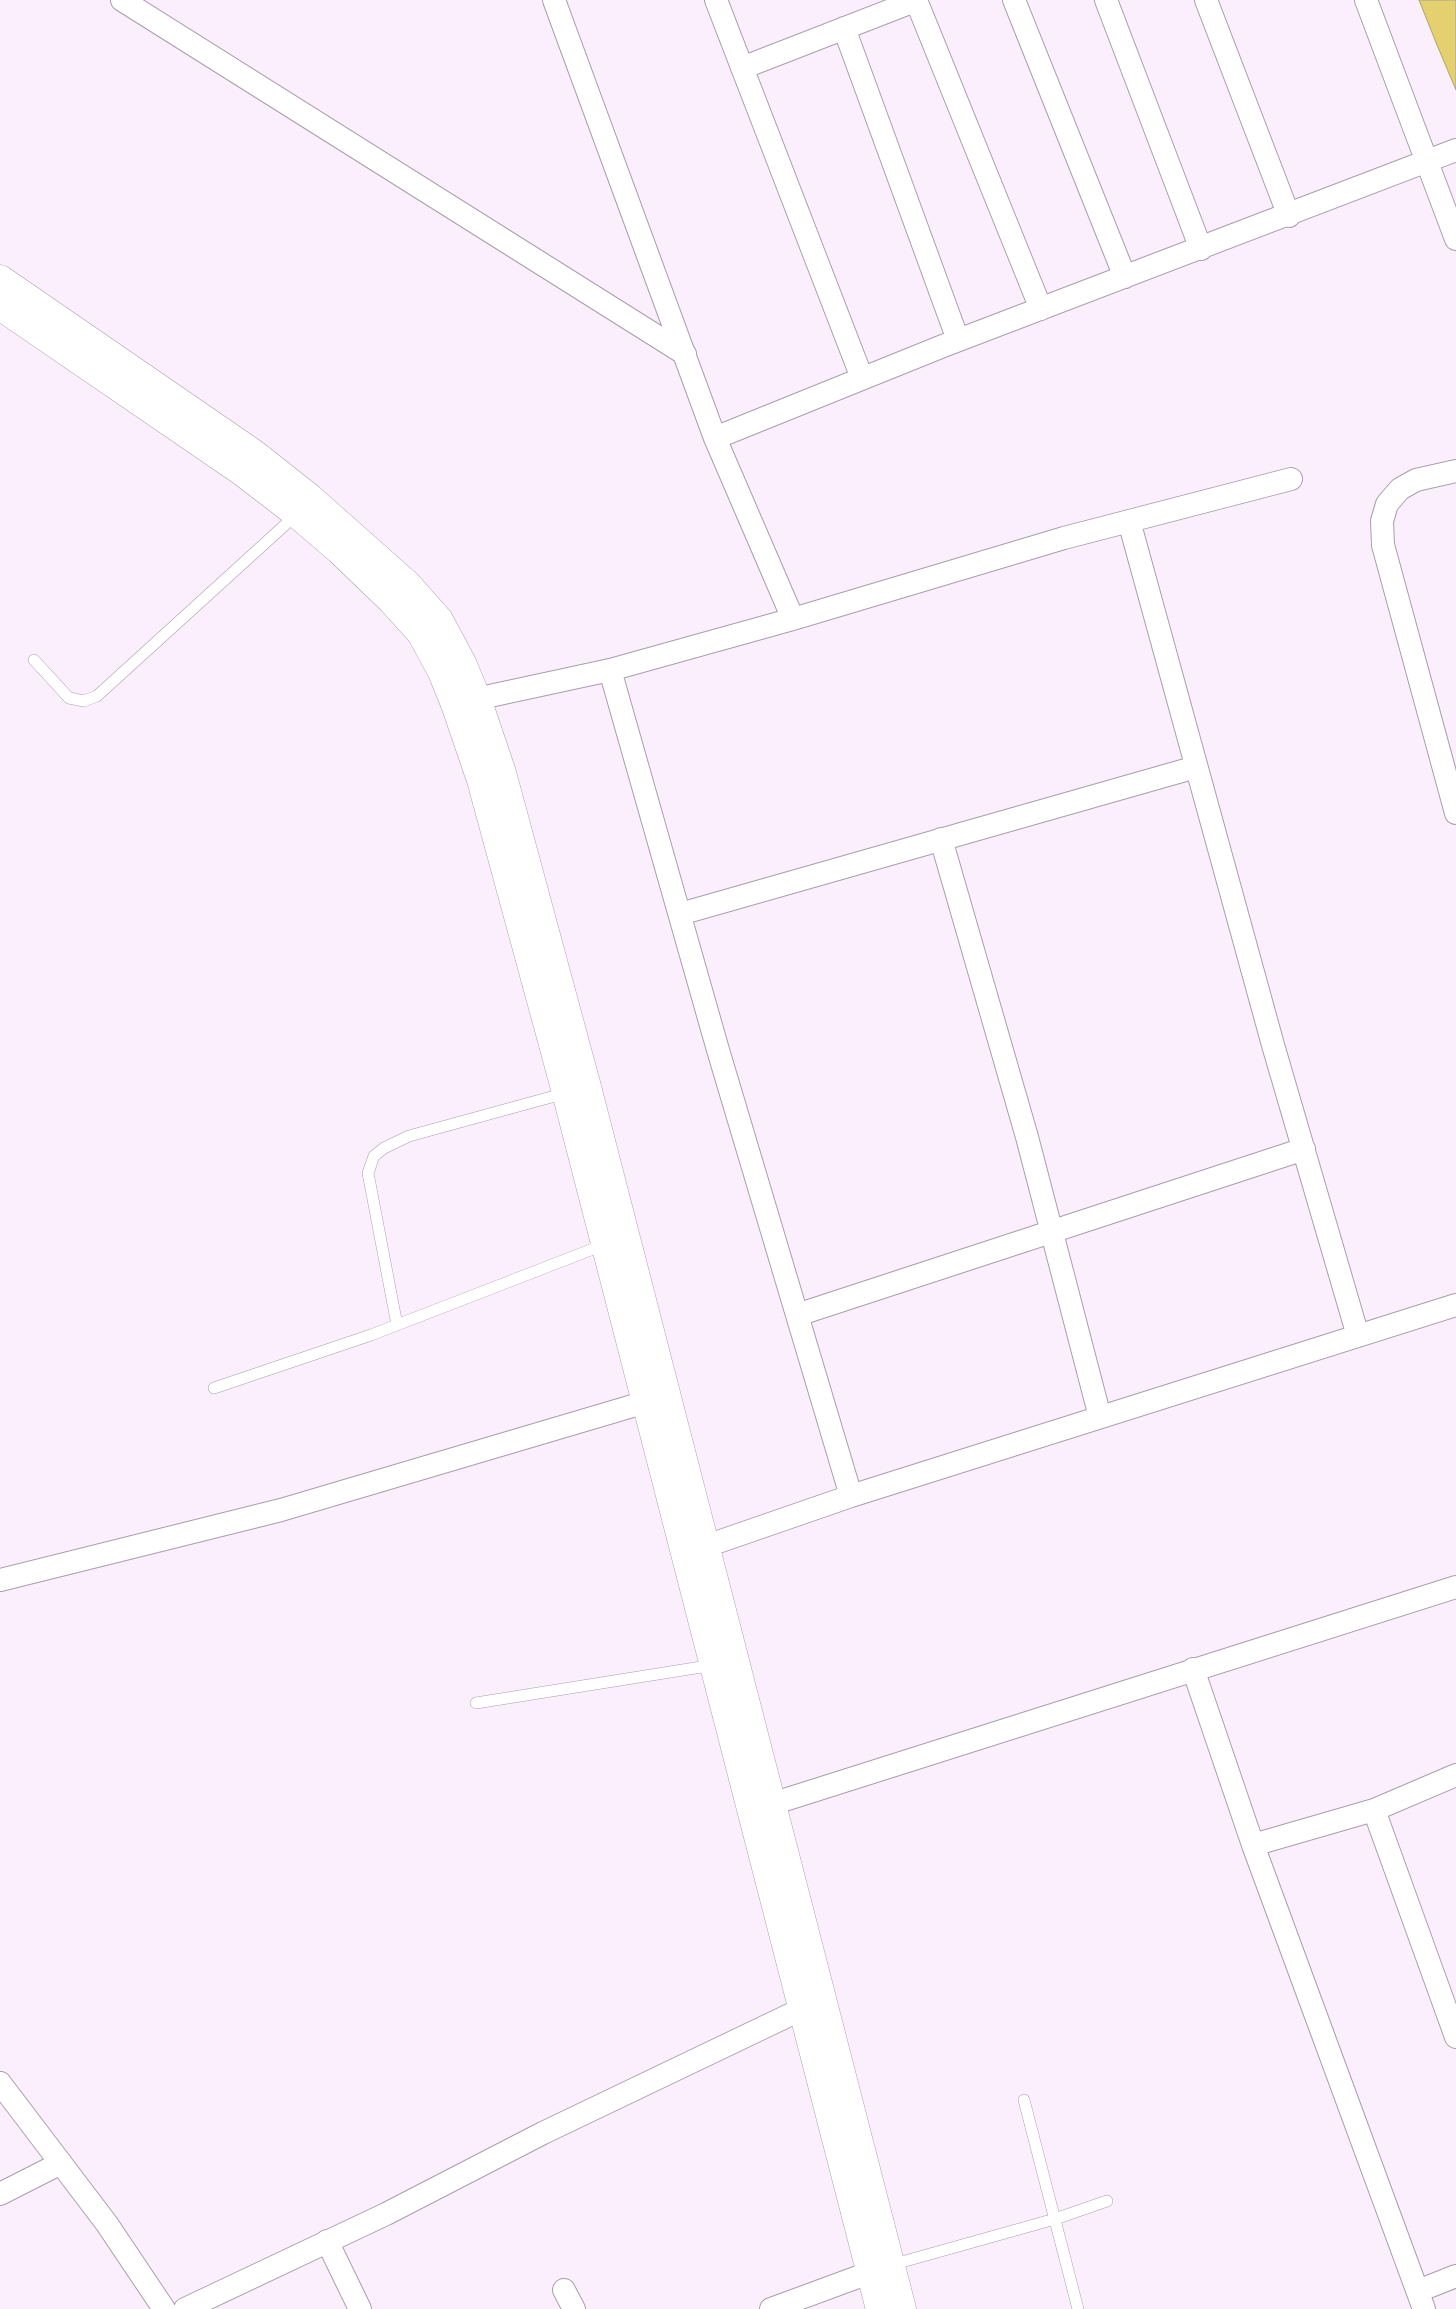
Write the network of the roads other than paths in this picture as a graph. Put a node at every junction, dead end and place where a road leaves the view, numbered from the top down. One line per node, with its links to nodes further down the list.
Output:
1 (122, 0): 21 (street)
2 (554, 0): 21 (street)
3 (716, 0): 10 (street)
4 (917, 0): 9 (street); 19 (street)
5 (1014, 0): 16 (street)
6 (1106, 0): 15 (street)
7 (1206, 0): 13 (street)
8 (1366, 0): 12 (street)
9 (844, 28): 10 (street); 20 (street)
10 (742, 68): 22 (street)
11 (1456, 150): 12 (street)
12 (1427, 162): 13 (street); 14 (street)
13 (1289, 216): 15 (street)
14 (1456, 239)
15 (1201, 248): 16 (street)
16 (1125, 278): 19 (street)
17 (0, 279): 31 (main road)
18 (0, 306): 26 (main road)
19 (1042, 309): 20 (street)
20 (958, 340): 22 (street)
21 (685, 354): 23 (street)
22 (862, 378): 23 (street)
23 (715, 438): 28 (street)
24 (1456, 471): 33 (street)
25 (1291, 479): 27 (street)
26 (297, 514): 29 (lane); 31 (main road)
27 (1128, 521): 28 (street); 32 (street)
28 (793, 618): 30 (street)
29 (34, 660)
30 (610, 670): 31 (street); 35 (street)
31 (466, 702): 36 (main road)
32 (1196, 766): 34 (street); 37 (street)
33 (1456, 813)
34 (940, 839): 35 (street); 38 (street)
35 (680, 914): 41 (street)
36 (577, 1090): 39 (main road); 42 (lane); 48 (main road)
37 (1304, 1149): 38 (street); 43 (street)
38 (1052, 1231): 41 (street); 46 (street)
39 (606, 1244): 42 (lane); 45 (main road)
40 (1456, 1305): 43 (street)
41 (797, 1315): 47 (street)
42 (397, 1325): 44 (lane)
43 (1358, 1336): 46 (street)
44 (214, 1388)
45 (646, 1402): 48 (main road); 49 (street)
46 (1100, 1417): 47 (street)
47 (851, 1496): 48 (street)
48 (696, 1549): 51 (main road); 55 (main road)
49 (0, 1580)
50 (1456, 1587): 52 (street)
51 (714, 1666): 53 (lane); 55 (main road)
52 (1194, 1669): 55 (street); 57 (street)
53 (476, 1703)
54 (1456, 1774): 56 (street)
55 (761, 1807): 58 (main road); 67 (main road)
56 (1374, 1810): 57 (street); 59 (street)
57 (1253, 1845): 69 (street)
58 (802, 2009): 66 (street); 67 (main road)
59 (1456, 2037)
60 (0, 2082): 62 (street)
61 (1024, 2100): 65 (lane)
62 (61, 2163): 63 (street); 71 (street)
63 (0, 2194)
64 (1107, 2201): 65 (lane)
65 (1054, 2219): 67 (lane); 76 (lane)
66 (327, 2242): 70 (street); 72 (street)
67 (880, 2268): 73 (street); 74 (main road); 75 (main road)
68 (1456, 2276): 69 (street)
69 (1421, 2300)
70 (196, 2307)
71 (164, 2309)
72 (360, 2309)
73 (771, 2309)
74 (880, 2309)
75 (902, 2309)
76 (1078, 2309)

